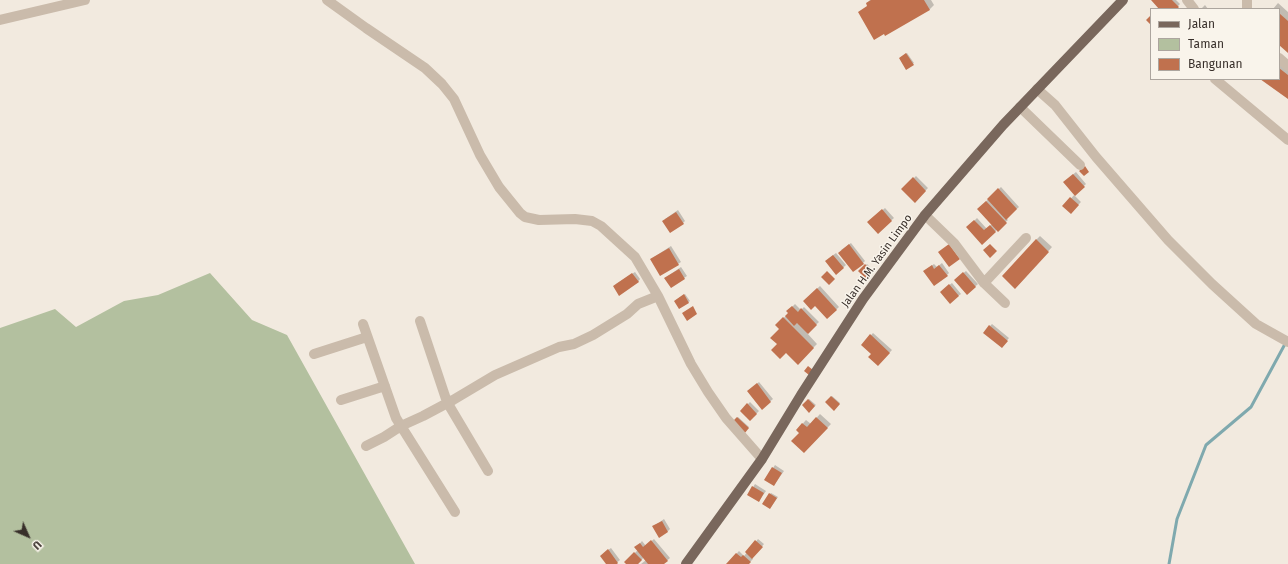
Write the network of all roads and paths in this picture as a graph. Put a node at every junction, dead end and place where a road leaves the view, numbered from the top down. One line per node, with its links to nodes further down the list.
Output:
1 (84, 0): 6 (street)
2 (327, 0): 17 (street)
3 (1123, 0): 10 (main road, Jalan H.M. Yasin Limpo)
4 (1187, 0): 5 (street)
5 (1193, 8)
6 (0, 20)
7 (1280, 59): 8 (street)
8 (1288, 66)
9 (1216, 80): 12 (street)
10 (1037, 89): 11 (main road, Jalan H.M. Yasin Limpo); 22 (street)
11 (1020, 107): 13 (street); 14 (main road, Jalan H.M. Yasin Limpo)
12 (1288, 140)
13 (1080, 165)
14 (925, 215): 16 (street); 29 (main road, Jalan H.M. Yasin Limpo)
15 (1026, 238): 16 (street)
16 (984, 283): 18 (street)
17 (658, 296): 26 (street); 29 (street)
18 (1006, 304)
19 (420, 321): 26 (street)
20 (363, 324): 21 (street)
21 (367, 337): 23 (street); 24 (street)
22 (1288, 342)
23 (314, 354)
24 (385, 386): 25 (street); 27 (street)
25 (341, 400)
26 (448, 402): 27 (street); 30 (street)
27 (401, 426): 28 (street); 31 (street)
28 (366, 446)
29 (762, 459): 32 (main road, Jalan H.M. Yasin Limpo)
30 (488, 471)
31 (455, 512)
32 (686, 564)

